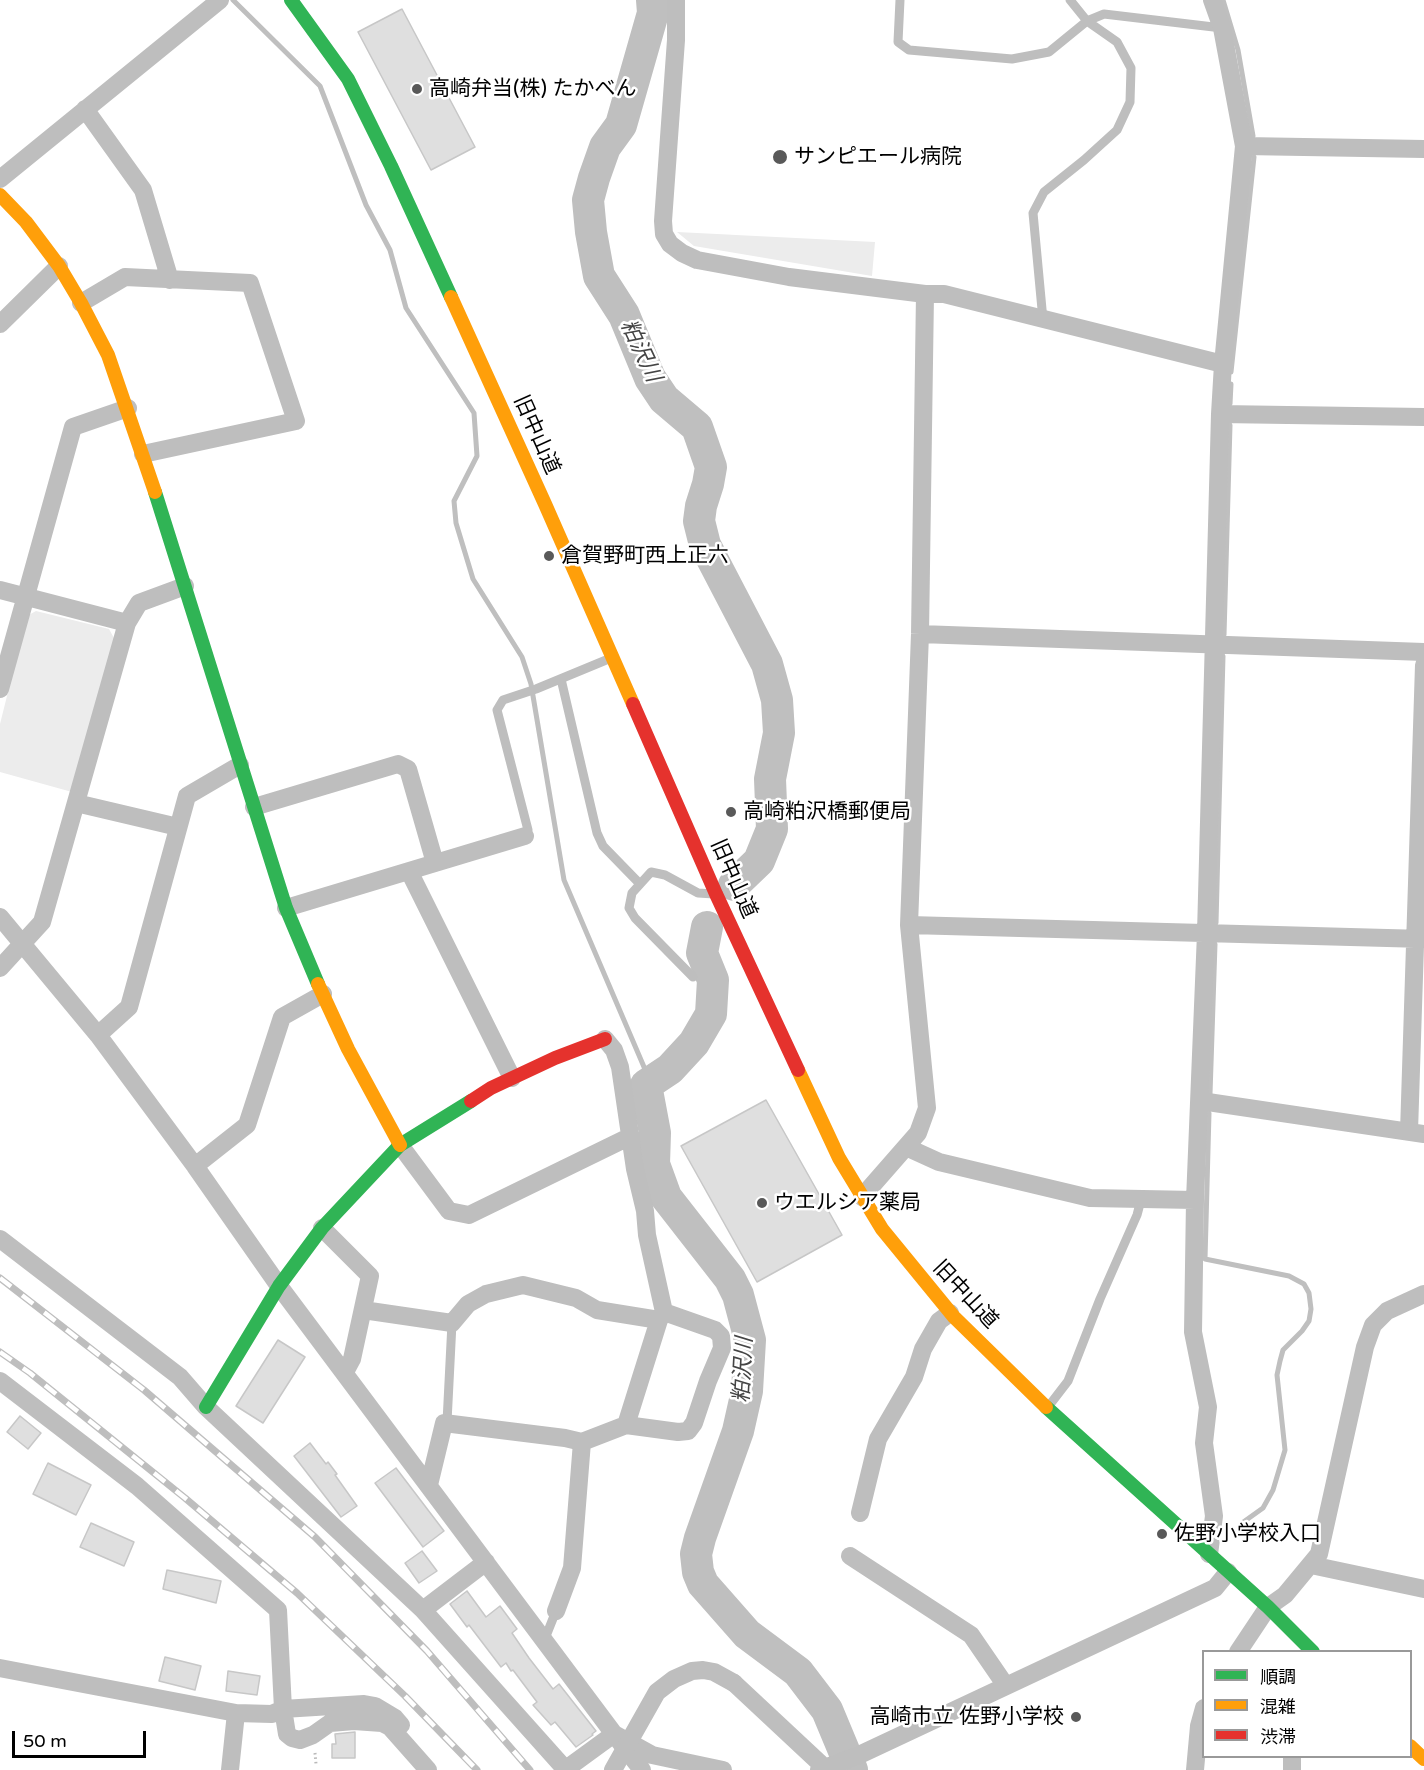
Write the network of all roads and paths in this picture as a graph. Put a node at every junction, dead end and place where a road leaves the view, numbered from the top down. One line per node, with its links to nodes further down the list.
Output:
1 (291, 0): 32 (main road, 旧中山道)
2 (676, 0): 16 (street)
3 (900, 0): 7 (lane)
4 (1070, 0): 7 (lane)
5 (1212, 0): 8 (street)
6 (219, 1): 9 (street)
7 (1087, 21): 8 (lane); 18 (lane)
8 (1221, 28): 10 (street)
9 (85, 109): 12 (street); 15 (street)
10 (1244, 146): 11 (street); 20 (street)
11 (1424, 149)
12 (0, 179)
13 (0, 195): 14 (main road)
14 (59, 266): 17 (main road); 19 (street)
15 (170, 280): 17 (street); 24 (street)
16 (925, 294): 18 (street); 29 (street)
17 (81, 303): 21 (main road)
18 (1043, 320): 20 (street)
19 (0, 324)
20 (1223, 364): 22 (street)
21 (128, 408): 24 (main road); 27 (street)
22 (1220, 414): 23 (street); 30 (street)
23 (1424, 417)
24 (143, 454): 25 (main road)
25 (185, 586): 28 (street); 36 (main road)
26 (0, 590): 27 (street)
27 (25, 597): 28 (street); 35 (street)
28 (127, 623): 37 (street)
29 (920, 634): 30 (street); 47 (street)
30 (1215, 645): 31 (street); 48 (street)
31 (1424, 652)
32 (611, 658): 34 (lane); 44 (main road, 旧中山道)
33 (1424, 665): 49 (street)
34 (561, 679): 40 (lane); 43 (lane)
35 (0, 689)
36 (240, 765): 38 (main road); 39 (street)
37 (76, 803): 39 (street); 50 (street)
38 (254, 807): 41 (street); 45 (main road)
39 (178, 827): 54 (street)
40 (525, 836): 41 (street)
41 (435, 864): 42 (street)
42 (409, 872): 45 (street); 56 (street)
43 (640, 884): 44 (lane); 52 (lane)
44 (716, 894): 63 (main road, 旧中山道)
45 (286, 908): 53 (main road)
46 (0, 917): 50 (street)
47 (909, 925): 48 (street); 61 (street)
48 (1206, 933): 49 (street); 57 (street)
49 (1420, 939): 58 (street)
50 (22, 945): 51 (street); 54 (street)
51 (0, 968)
52 (693, 977)
53 (323, 994): 60 (main road); 62 (street)
54 (98, 1035): 62 (street)
55 (604, 1040): 56 (main road); 59 (street)
56 (512, 1078): 60 (main road)
57 (1200, 1101): 58 (street); 65 (street)
58 (1416, 1133)
59 (630, 1136): 60 (street); 72 (street)
60 (400, 1145): 66 (main road)
61 (906, 1147): 63 (street); 64 (street)
62 (195, 1166): 68 (street)
63 (862, 1197): 71 (main road, 旧中山道)
64 (1142, 1200): 65 (street); 77 (lane)
65 (1195, 1200): 83 (street)
66 (322, 1228): 68 (main road); 70 (street)
67 (0, 1239): 76 (street)
68 (279, 1286): 74 (street); 76 (main road)
69 (1424, 1294): 86 (street)
70 (363, 1310): 73 (street); 74 (street)
71 (950, 1313): 77 (main road, 旧中山道); 82 (street)
72 (662, 1316): 73 (street); 79 (street); 79 (street)
73 (452, 1323): 78 (lane)
74 (345, 1372): 81 (street)
75 (0, 1381): 97 (street)
76 (206, 1407): 90 (street)
77 (1047, 1408): 83 (main road, 旧中山道)
78 (447, 1422): 80 (street); 81 (street)
79 (626, 1425): 80 (street)
80 (582, 1442): 91 (street)
81 (429, 1485): 85 (street)
82 (860, 1513)
83 (1209, 1554): 87 (main road, 旧中山道)
84 (850, 1556): 96 (street)
85 (486, 1562): 90 (street); 92 (street)
86 (1311, 1565): 88 (street); 89 (street)
87 (1228, 1572): 89 (main road, 旧中山道); 96 (street)
88 (1424, 1589)
89 (1268, 1607): 93 (street); 94 (main road, 旧中山道)
90 (423, 1610): 107 (street)
91 (556, 1611): 92 (lane)
92 (544, 1641): 100 (street)
93 (1239, 1650)
94 (1311, 1650)
95 (0, 1668): 99 (street)
96 (1006, 1686): 103 (street)
97 (283, 1709): 99 (street); 105 (street); 106 (street)
98 (1202, 1712): 111 (street)
99 (237, 1713): 104 (street)
100 (614, 1734): 107 (street); 109 (street); 110 (street)
101 (1412, 1748): 102 (main road)
102 (1424, 1759)
103 (821, 1769): 108 (street, bridge)
104 (230, 1770)
105 (428, 1770)
106 (438, 1770)
107 (566, 1770)
108 (613, 1770)
109 (642, 1770)
110 (723, 1770)
111 (1196, 1770)

